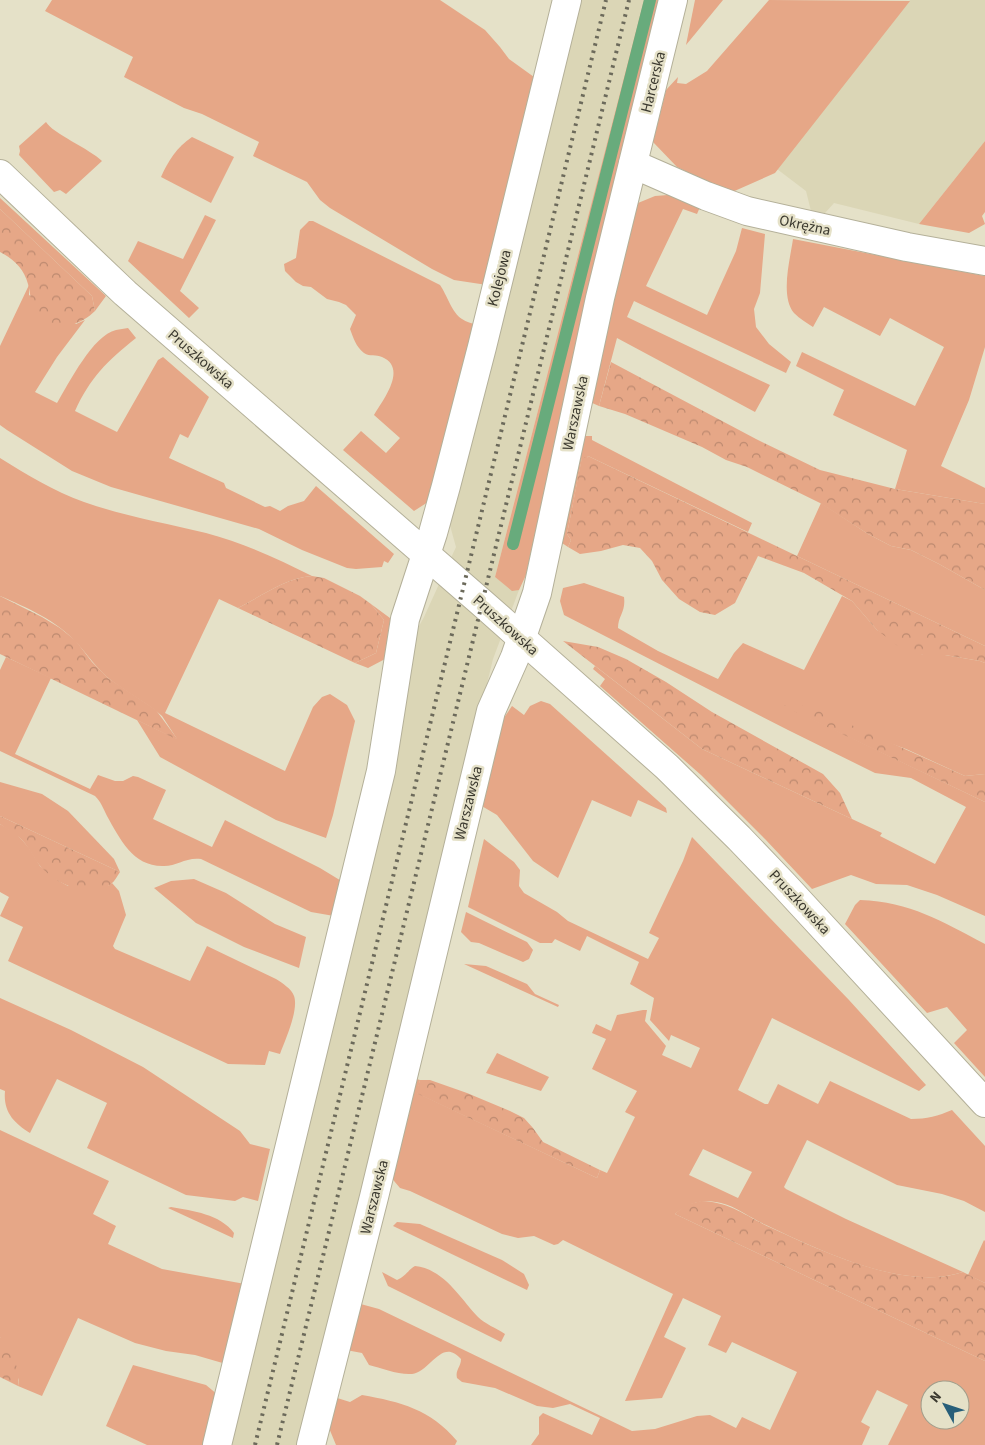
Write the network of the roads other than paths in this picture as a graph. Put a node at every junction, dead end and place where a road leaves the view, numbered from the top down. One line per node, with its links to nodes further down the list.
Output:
1 (567, 0): 6 (street, Kolejowa)
2 (673, 0): 3 (street, Harcerska)
3 (633, 164): 5 (street, Okrężna); 7 (street, Warszawska)
4 (0, 174): 6 (street, Pruszkowska)
5 (985, 261)
6 (426, 554): 7 (street, Pruszkowska); 9 (street)
7 (521, 638): 8 (street, Pruszkowska); 10 (street, Warszawska)
8 (985, 1103)
9 (217, 1445)
10 (311, 1445)

